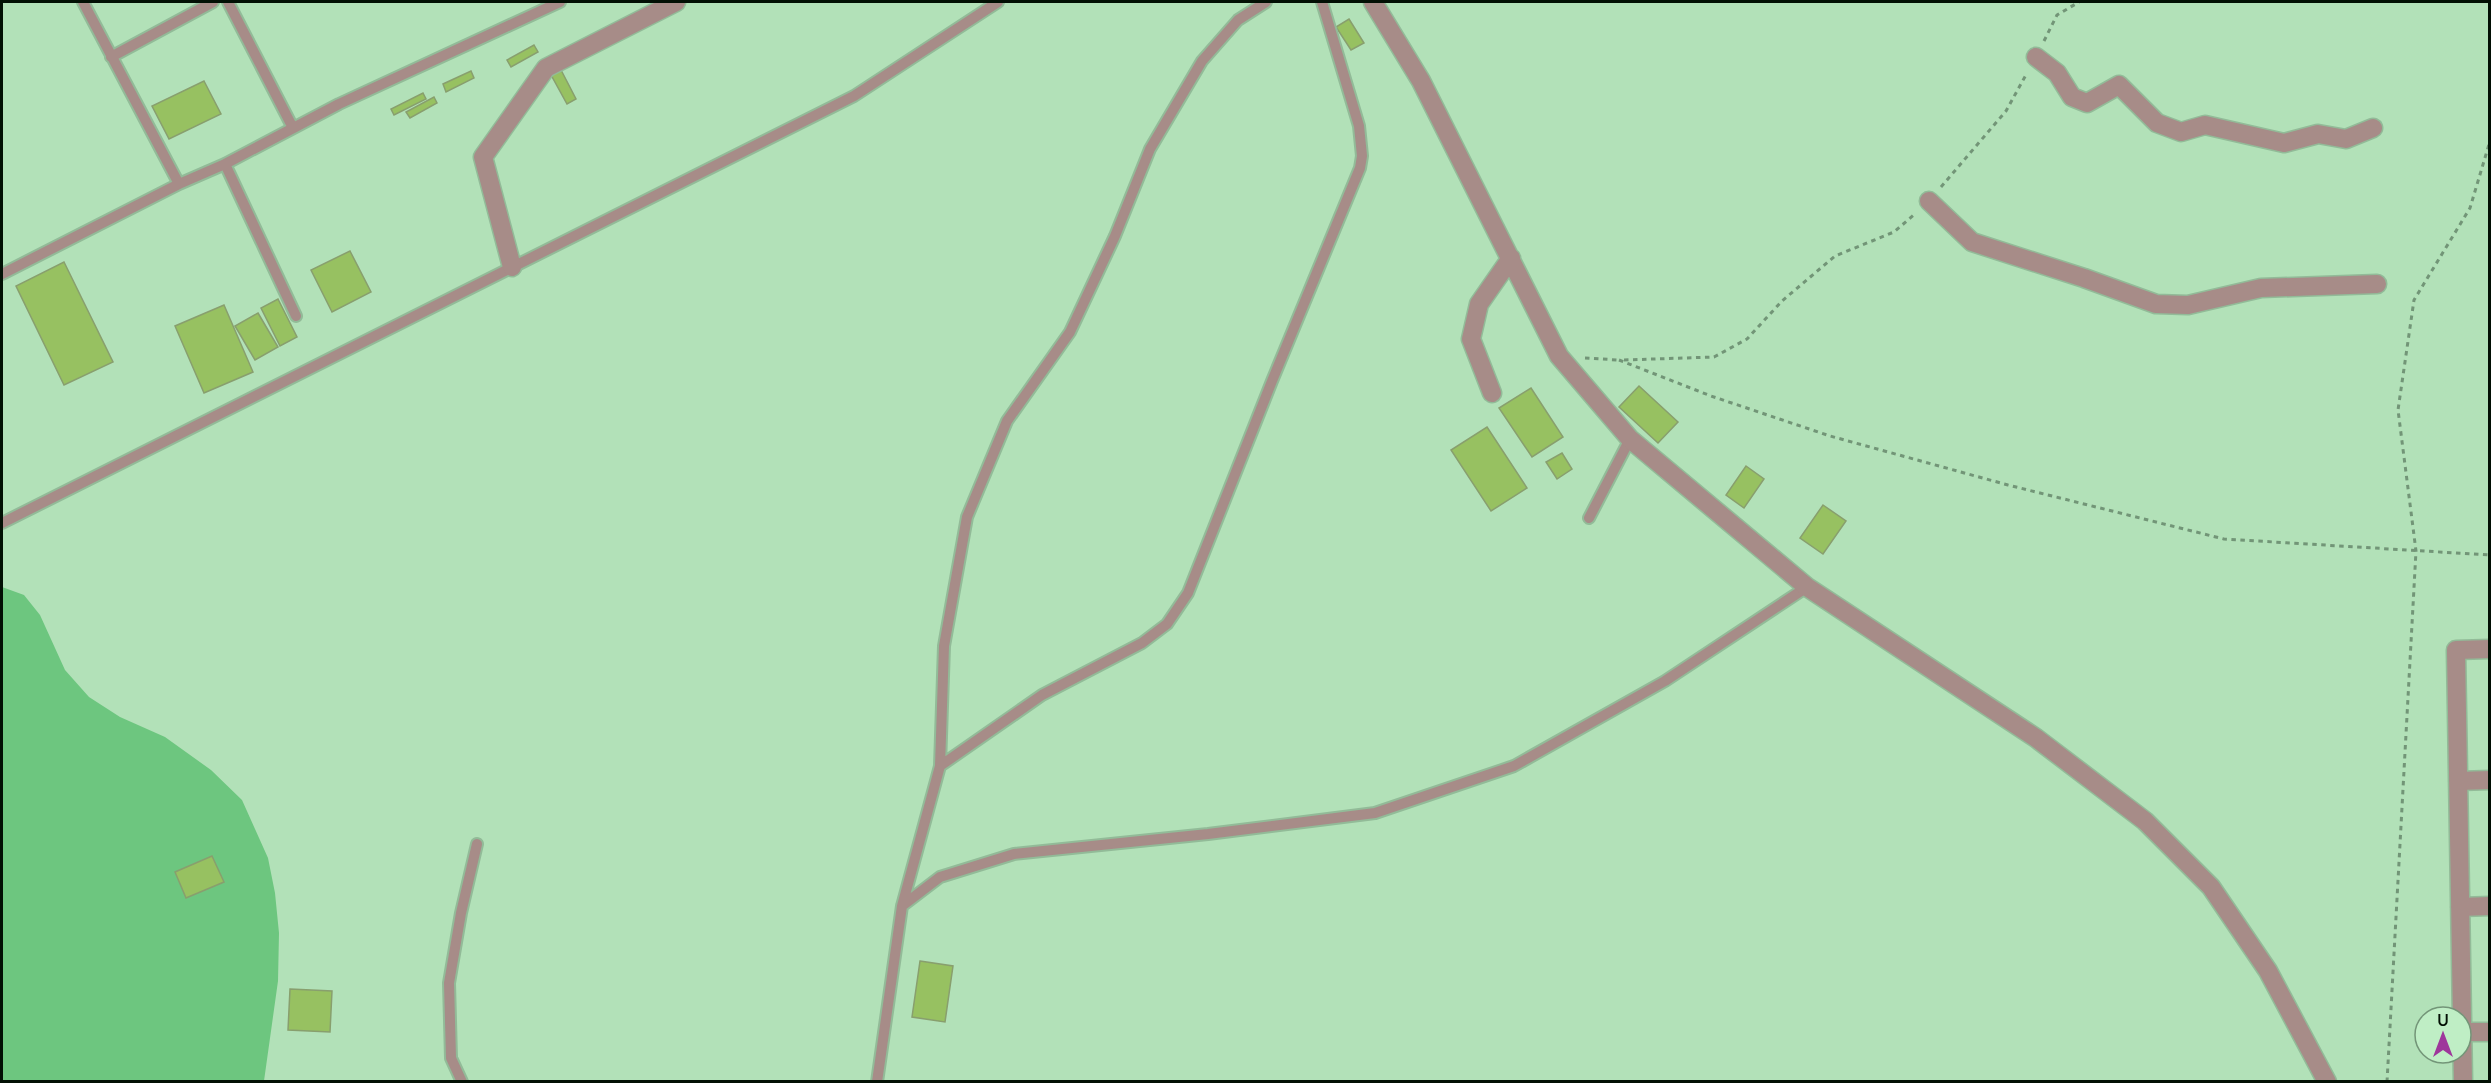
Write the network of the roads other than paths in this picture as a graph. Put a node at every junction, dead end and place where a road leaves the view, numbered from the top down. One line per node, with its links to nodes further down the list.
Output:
1 (83, 2): 10 (lane)
2 (213, 2): 10 (lane)
3 (228, 2): 12 (lane)
4 (560, 2): 12 (lane)
5 (676, 2): 18 (street)
6 (998, 2): 18 (lane)
7 (1266, 2): 28 (lane)
8 (1322, 2): 28 (lane)
9 (1372, 2): 17 (street)
10 (111, 57): 15 (lane)
11 (2036, 57): 13 (street)
12 (293, 128): 14 (lane)
13 (2373, 128)
14 (225, 164): 15 (lane); 21 (lane)
15 (179, 184): 19 (lane)
16 (1929, 201): 20 (street)
17 (1511, 258): 22 (street); 23 (street)
18 (512, 267): 25 (lane)
19 (2, 274)
20 (2377, 284)
21 (296, 316)
22 (1492, 393)
23 (1630, 439): 24 (lane); 26 (street)
24 (1589, 519)
25 (2, 523)
26 (1807, 587): 32 (lane); 41 (street)
27 (2490, 649): 30 (street)
28 (940, 766): 32 (lane)
29 (2490, 780): 30 (street)
30 (2458, 781): 34 (street)
31 (477, 844): 39 (lane)
32 (902, 906): 40 (lane)
33 (2490, 906): 34 (street)
34 (2460, 907): 35 (street)
35 (2462, 1005)
36 (2473, 1032): 37 (street)
37 (2490, 1032)
38 (2463, 1065): 42 (street)
39 (462, 1082)
40 (877, 1082)
41 (2327, 1082)
42 (2463, 1082)

